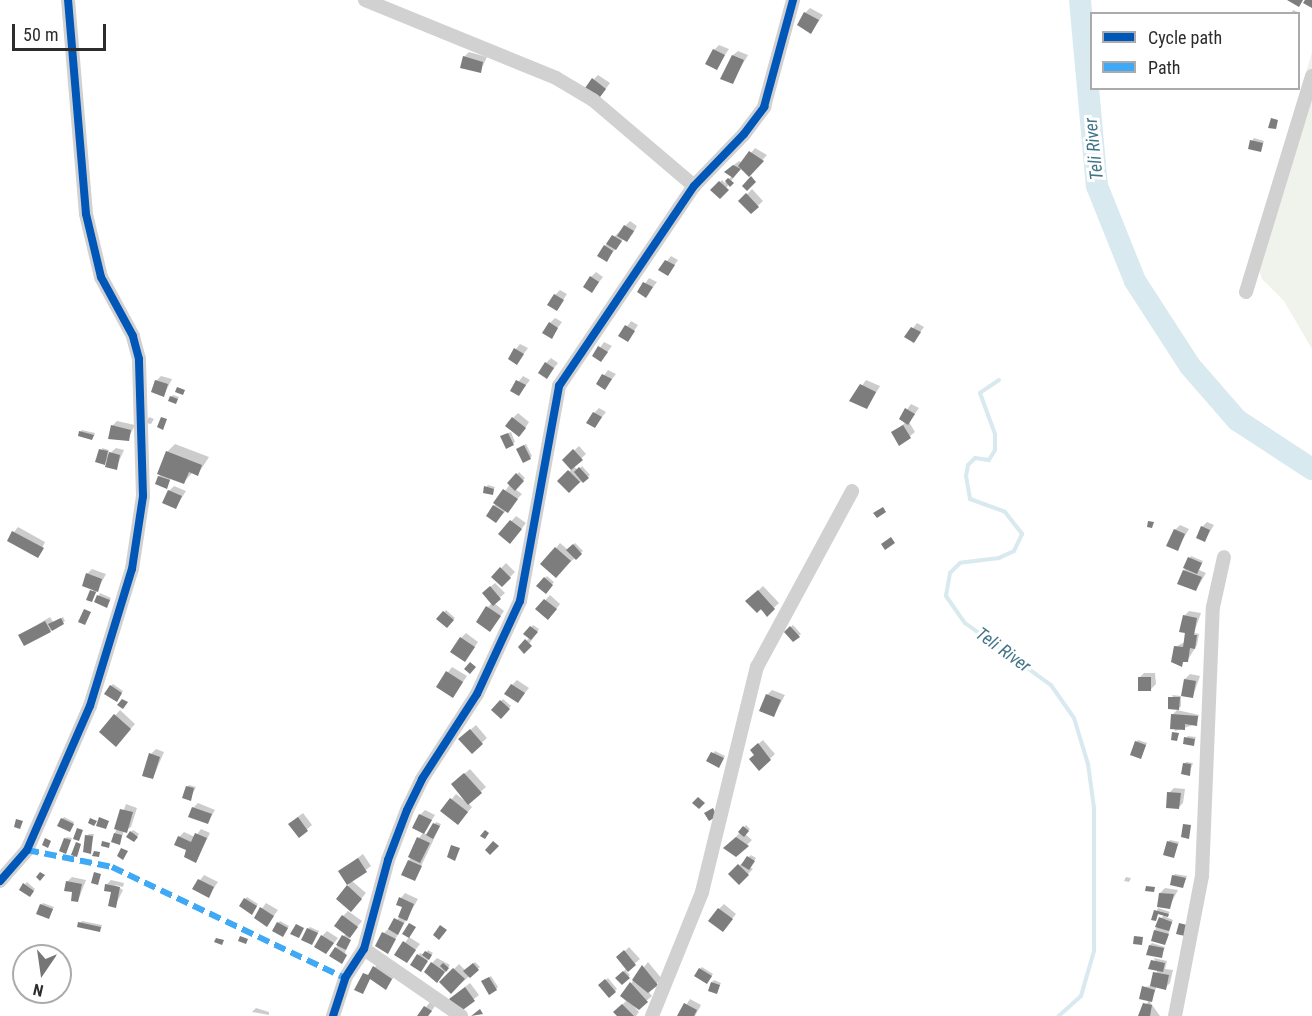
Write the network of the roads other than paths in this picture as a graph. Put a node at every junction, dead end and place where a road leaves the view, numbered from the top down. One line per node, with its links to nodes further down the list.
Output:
1 (68, 0): 9 (street)
2 (366, 0): 5 (street)
3 (793, 0): 5 (street)
4 (1312, 76): 6 (street)
5 (694, 186): 10 (street)
6 (1246, 292)
7 (852, 491): 13 (street)
8 (1224, 557): 14 (street)
9 (0, 881)
10 (364, 949): 11 (street); 12 (street)
11 (333, 1016)
12 (461, 1016)
13 (652, 1016)
14 (1175, 1016)

